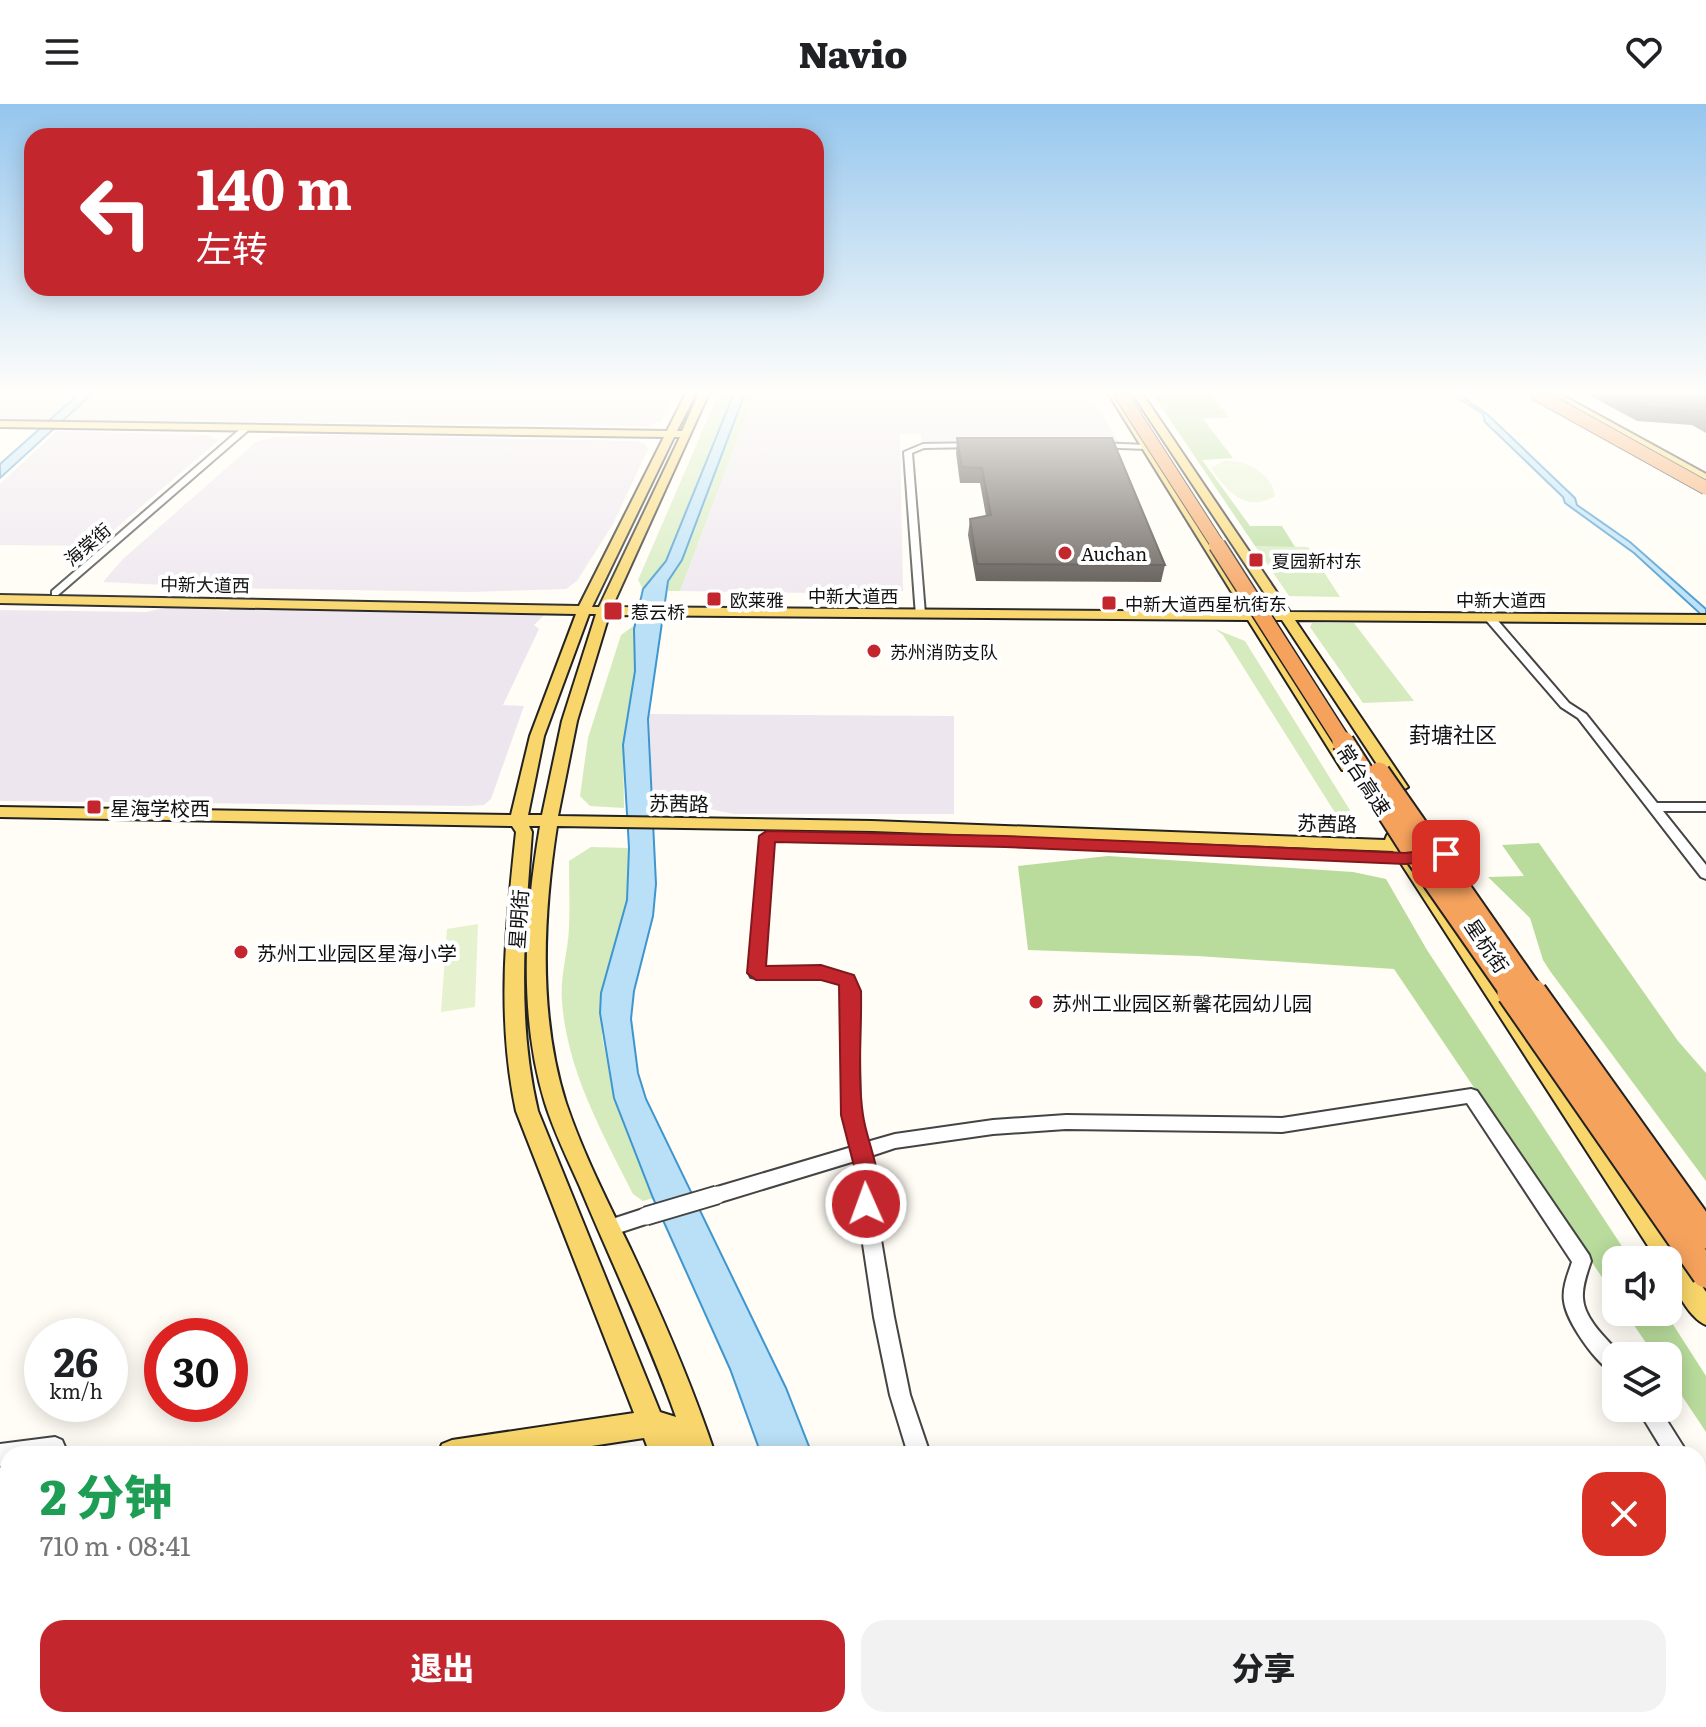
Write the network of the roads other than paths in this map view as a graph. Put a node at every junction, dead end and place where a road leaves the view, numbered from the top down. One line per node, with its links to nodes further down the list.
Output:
1 (199, 469): 15 (street, 海棠街)
2 (654, 469): 17 (main road, 星明街)
3 (669, 469): 18 (main road, 星明街)
4 (909, 469): 19 (street)
5 (1160, 469): 20 (main road)
6 (1168, 469): 37 (highway, 常台高速, bridge)
7 (1181, 469): 36 (highway, 常台高速, bridge)
8 (1182, 469): 20 (main road, 星杭街)
9 (1666, 469): 13 (main road)
10 (1671, 469): 13 (highway, bridge)
11 (1687, 469): 12 (highway, bridge)
12 (1706, 479)
13 (1706, 490)
14 (0, 592): 15 (main road, 中新大道西)
15 (55, 593): 17 (main road, 中新大道西)
16 (0, 599): 17 (main road, 中新大道西)
17 (586, 605): 18 (main road, 中新大道西); 27 (main road, 星明街)
18 (606, 606): 19 (main road, 中新大道西); 28 (main road, 星明街)
19 (919, 609): 20 (main road, 中新大道西)
20 (1266, 612): 21 (main road, 中新大道西); 22 (main road, 中新大道西); 31 (main road, 星杭街); 32 (main road, 星杭街)
21 (1696, 614): 22 (main road, 中新大道西)
22 (1489, 617): 23 (street)
23 (1655, 807): 24 (street); 33 (street)
24 (1706, 807)
25 (0, 812): 27 (main road, 苏茜路)
26 (0, 822): 27 (main road, 苏茜路)
27 (521, 827): 28 (main road, 苏茜路); 41 (main road, 星明街)
28 (548, 827): 29 (main road, 苏茜路); 35 (main road, 星明街)
29 (668, 829): 30 (main road, 苏茜路); 31 (main road, 苏茜路)
30 (767, 836): 31 (main road, 苏茜路); 34 (street)
31 (1401, 852): 32 (main road, 苏茜路); 38 (main road, 星杭街)
32 (1446, 854): 36 (main road, 星杭街)
33 (1706, 874)
34 (862, 1151): 35 (street, bridge); 39 (street); 46 (street)
35 (609, 1228): 45 (main road, 星明街)
36 (1706, 1233)
37 (1706, 1274)
38 (1706, 1313)
39 (1602, 1348)
40 (1656, 1422): 47 (street)
41 (654, 1423): 42 (main road); 43 (main road, 星明街); 44 (main road)
42 (504, 1446)
43 (661, 1446)
44 (688, 1446)
45 (690, 1446)
46 (916, 1446)
47 (1672, 1446)

